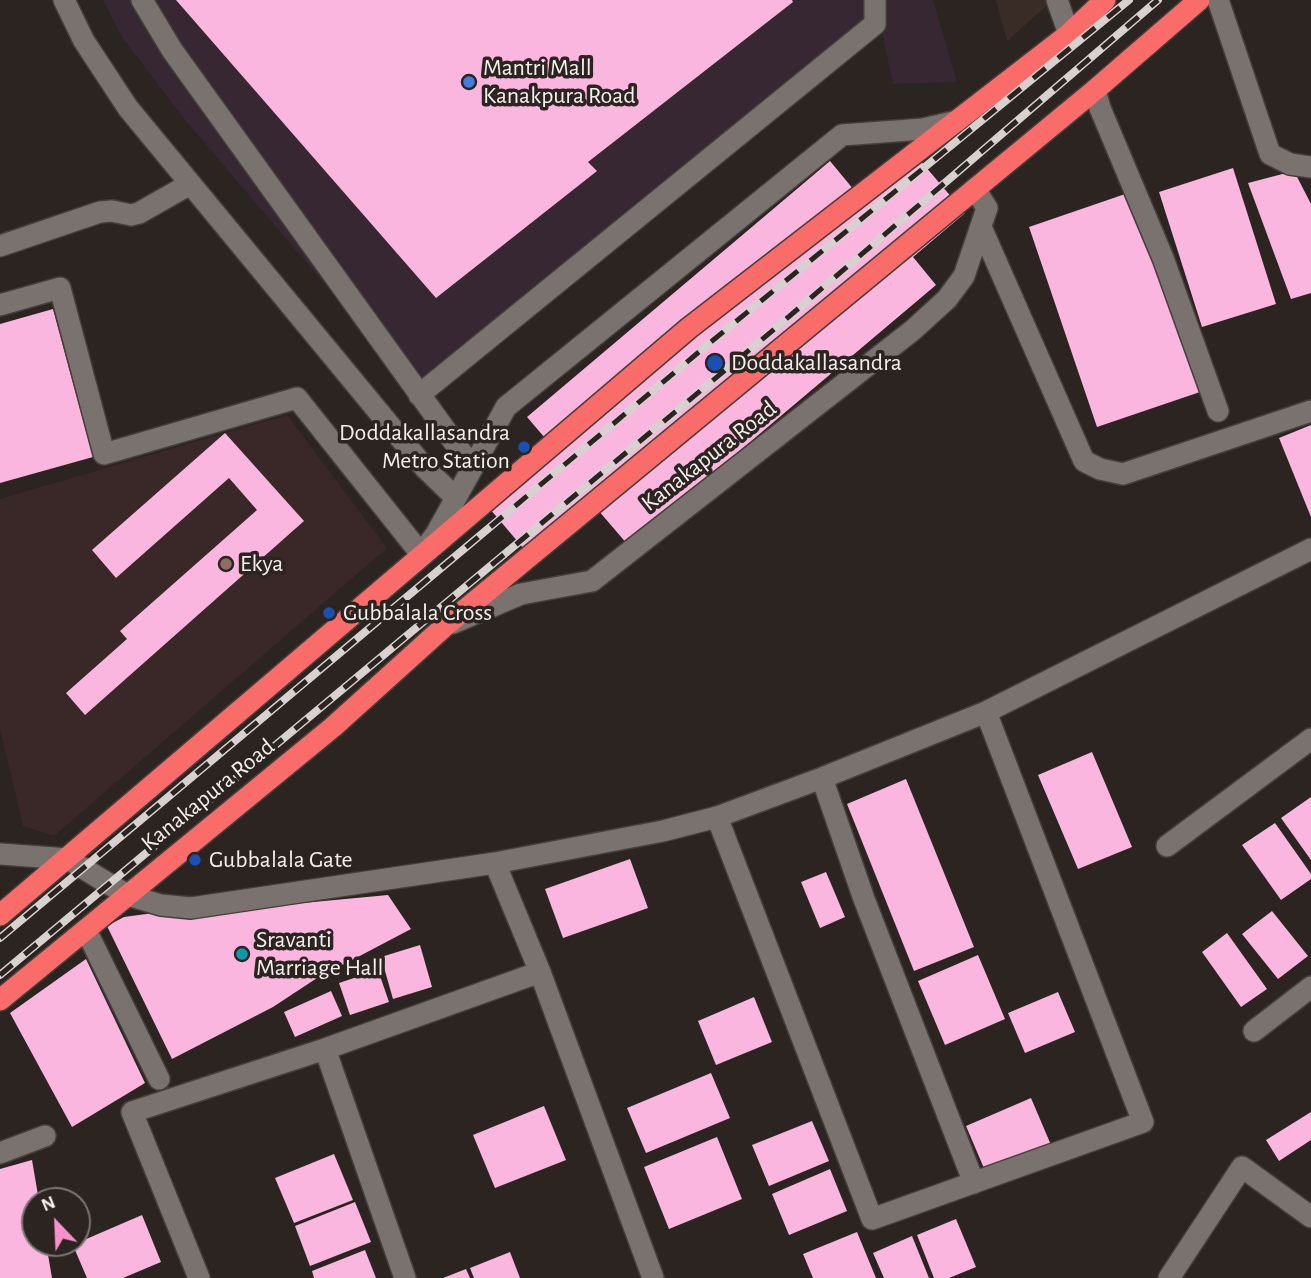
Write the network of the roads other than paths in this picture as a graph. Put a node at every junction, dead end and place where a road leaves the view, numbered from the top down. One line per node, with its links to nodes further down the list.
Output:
1 (64, 0): 12 (street)
2 (142, 0): 17 (street)
3 (875, 0): 17 (street)
4 (1057, 0): 8 (street)
5 (1199, 0): 9 (highway, Kanakapura Road)
6 (1218, 0): 11 (street)
7 (1100, 2): 8 (highway, Kanakapura Road)
8 (1069, 34): 10 (highway, Kanakapura Road)
9 (1095, 90): 13 (highway, Kanakapura Road); 18 (street)
10 (957, 121): 20 (street, Kanakapura Road); 23 (highway, Kanakapura Road)
11 (1311, 167)
12 (190, 184): 15 (street); 21 (street)
13 (975, 189): 14 (street, Kanakapura Road); 24 (highway, Kanakapura Road)
14 (981, 227): 19 (street); 24 (street, Kanakapura Road)
15 (0, 246)
16 (0, 305): 23 (street)
17 (419, 395): 20 (street)
18 (1218, 411)
19 (1311, 411)
20 (472, 467): 21 (street, Kanakapura Road)
21 (456, 497): 23 (street, Kanakapura Road)
22 (1311, 549): 25 (street)
23 (421, 554): 31 (highway, Kanakapura Road)
24 (445, 626): 33 (highway, Kanakapura Road)
25 (986, 712): 27 (street); 44 (street)
26 (1311, 740): 29 (street)
27 (822, 778): 28 (street); 44 (street)
28 (717, 817): 32 (street); 44 (street)
29 (1167, 846)
30 (0, 853): 31 (street)
31 (68, 859): 33 (street); 34 (highway, Kanakapura Road)
32 (495, 863): 33 (street); 36 (street)
33 (127, 895): 35 (highway, Kanakapura Road)
34 (0, 915)
35 (86, 930): 38 (highway, Kanakapura Road); 41 (street)
36 (541, 972): 40 (street); 48 (street)
37 (1311, 986): 39 (street)
38 (0, 1000)
39 (1254, 1031)
40 (325, 1049): 46 (street); 47 (street)
41 (159, 1079)
42 (45, 1136): 43 (street)
43 (0, 1153)
44 (974, 1183)
45 (1311, 1217): 49 (street)
46 (199, 1278)
47 (405, 1278)
48 (653, 1278)
49 (1169, 1278)

